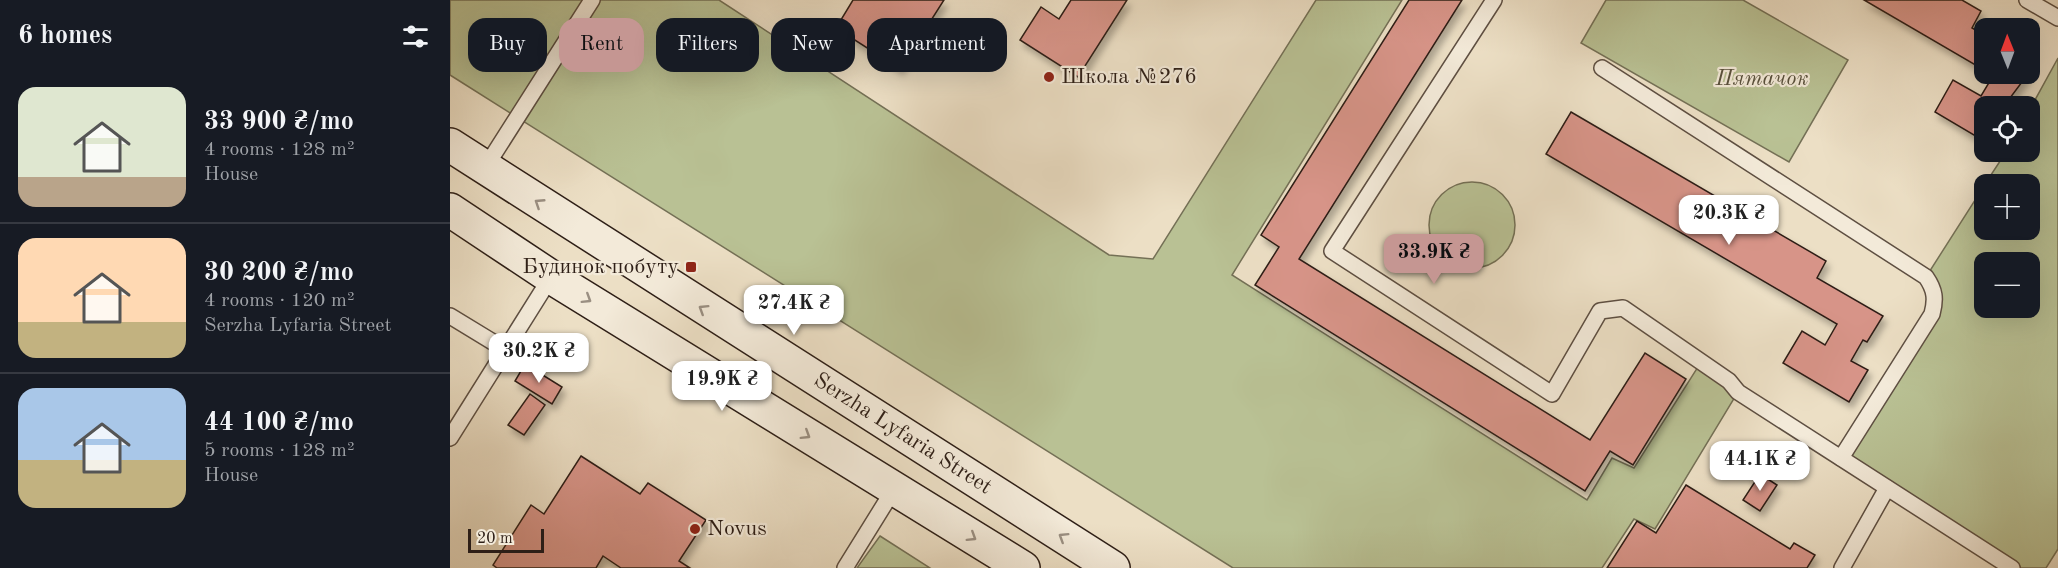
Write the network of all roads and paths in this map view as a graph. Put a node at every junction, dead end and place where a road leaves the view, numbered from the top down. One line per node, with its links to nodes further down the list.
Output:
1 (592, 0): 7 (lane)
2 (1494, 0): 13 (lane)
3 (2027, 0): 4 (lane)
4 (2058, 18)
5 (1602, 68): 13 (lane)
6 (450, 145): 7 (street, Serzha Lyfaria Street)
7 (485, 168): 18 (street, Serzha Lyfaria Street, one-way to 7)
8 (450, 210): 9 (street)
9 (551, 277): 11 (lane); 15 (street, one-way to 15)
10 (450, 316): 11 (lane)
11 (506, 350): 12 (lane)
12 (450, 438)
13 (1841, 458): 14 (lane)
14 (1887, 488): 19 (lane); 20 (lane)
15 (894, 489): 16 (lane); 17 (street, one-way to 17)
16 (844, 568)
17 (1023, 568)
18 (1113, 568)
19 (1842, 568)
20 (2012, 568)

